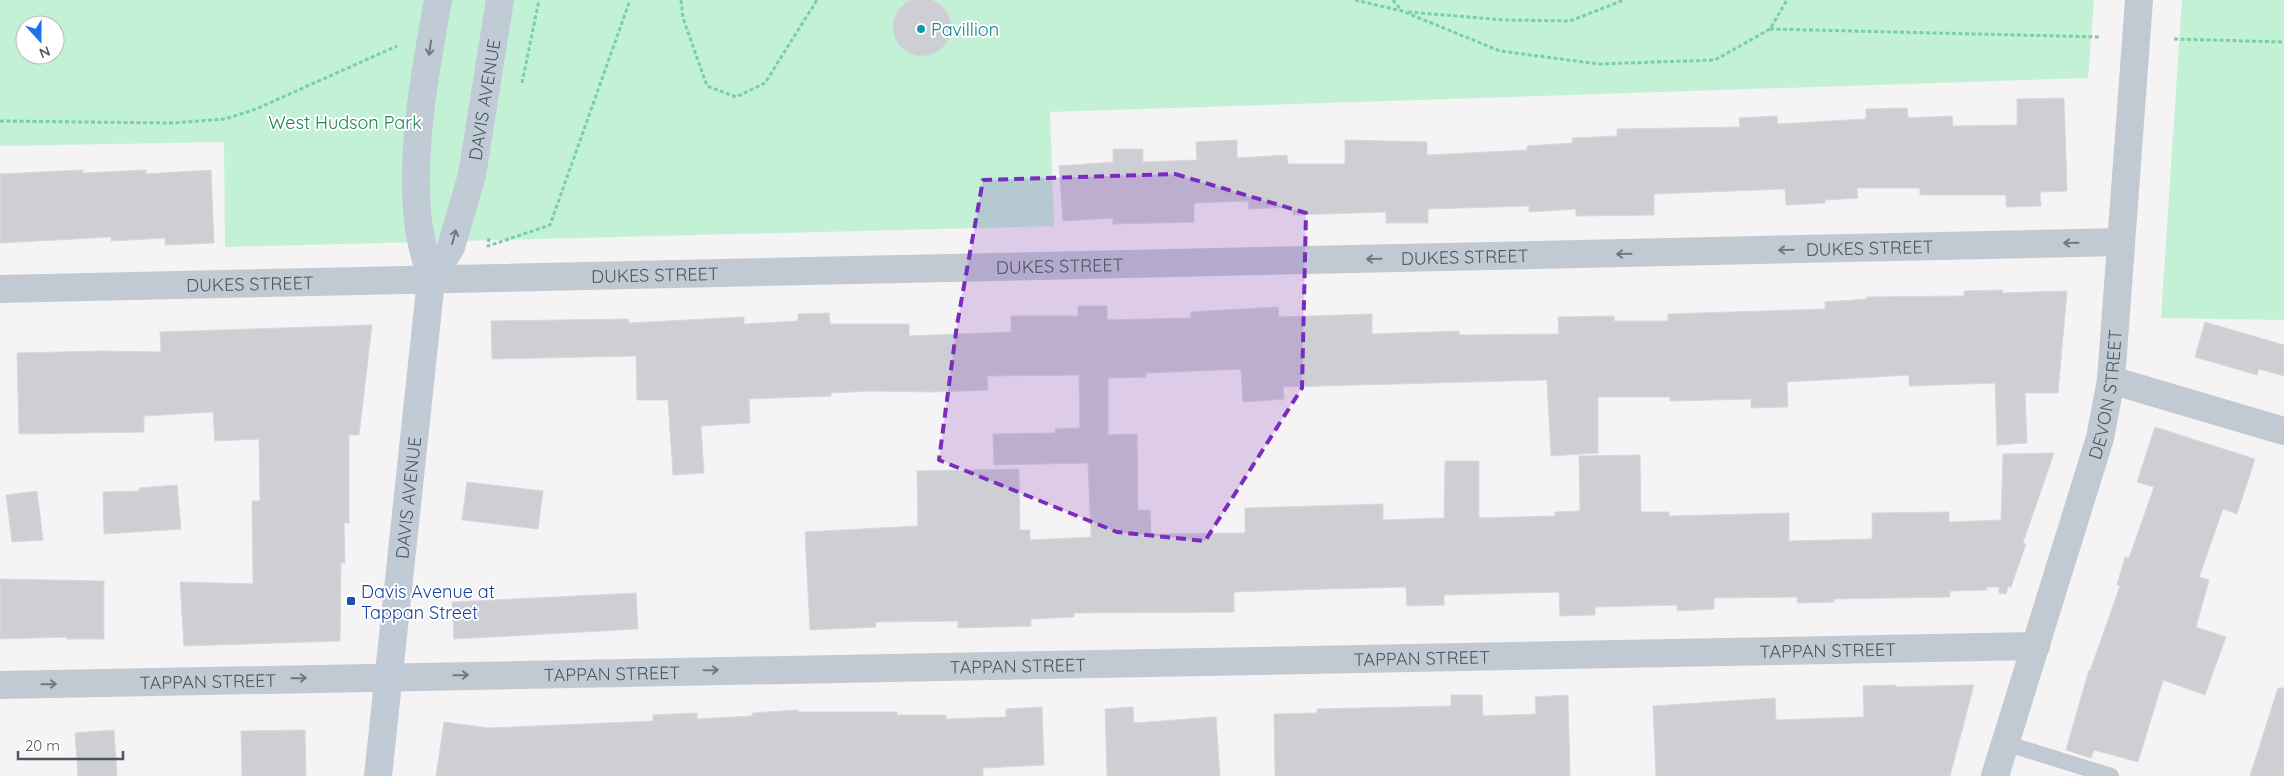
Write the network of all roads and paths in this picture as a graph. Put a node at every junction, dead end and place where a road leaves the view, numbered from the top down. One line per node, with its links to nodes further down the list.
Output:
1 (438, 0): 22 (street, DAVIS AVENUE, one-way to 22)
2 (500, 0): 22 (street, DAVIS AVENUE, one-way to 2)
3 (539, 0): 18 (path)
4 (630, 0): 20 (path)
5 (681, 0): 6 (path)
6 (817, 0)
7 (1355, 0): 12 (path)
8 (1392, 0): 12 (path)
9 (1624, 0): 12 (path)
10 (1787, 0): 13 (path)
11 (2139, 0): 21 (street, DEVON STREET)
12 (1402, 11): 13 (path)
13 (1770, 29): 14 (path)
14 (2100, 37)
15 (2174, 39): 16 (path)
16 (2284, 42)
17 (398, 46): 19 (path)
18 (521, 85)
19 (0, 121)
20 (490, 236)
21 (2120, 242): 22 (street, DUKES STREET, one-way to 22); 24 (street, DEVON STREET)
22 (431, 280): 23 (street, DUKES STREET); 27 (street, DAVIS AVENUE)
23 (0, 290)
24 (2111, 380): 25 (street); 26 (street, DEVON STREET)
25 (2284, 431)
26 (2036, 646): 27 (street, TAPPAN STREET, one-way to 26); 29 (street, DEVON STREET)
27 (389, 676): 28 (street, TAPPAN STREET, one-way to 27); 30 (street, DAVIS AVENUE)
28 (0, 685)
29 (2005, 742): 31 (street, DEVON STREET); 32 (lane)
30 (378, 776)
31 (1994, 776)
32 (2111, 776)

